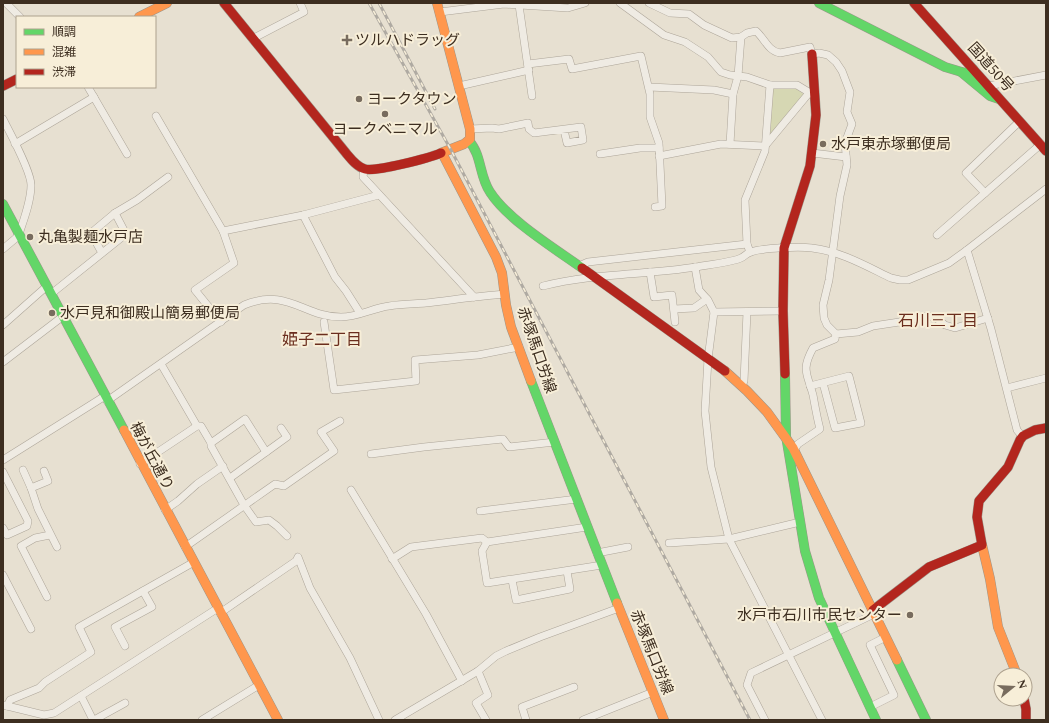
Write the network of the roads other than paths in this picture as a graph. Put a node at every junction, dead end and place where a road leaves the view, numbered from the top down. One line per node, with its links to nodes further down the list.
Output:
1 (6, 3): 12 (street)
2 (167, 3): 13 (main road)
3 (224, 3): 15 (main road)
4 (300, 3): 15 (street)
5 (585, 3): 10 (street)
6 (620, 3): 22 (street)
7 (649, 3): 14 (street)
8 (819, 3): 20 (main road)
9 (914, 3): 17 (main road, 国道50号)
10 (519, 5): 11 (street); 18 (street)
11 (439, 8): 26 (main road)
12 (19, 16)
13 (141, 16)
14 (741, 37): 16 (street); 22 (street)
15 (252, 39): 52 (main road)
16 (812, 54): 31 (main road); 51 (street)
17 (962, 57): 19 (main road, 国道50号); 20 (main road)
18 (528, 67): 26 (street); 28 (street); 32 (street)
19 (973, 69): 20 (main road); 27 (main road, 国道50号)
20 (958, 72): 34 (main road)
21 (1046, 75): 27 (street)
22 (738, 76): 24 (street); 30 (street)
23 (16, 80): 25 (main road)
24 (770, 85): 31 (street); 43 (street)
25 (3, 86)
26 (459, 86): 38 (main road)
27 (988, 86): 34 (main road, 国道50号)
28 (649, 87): 30 (street); 44 (street)
29 (89, 88): 33 (street)
30 (733, 94): 42 (street)
31 (812, 94): 43 (street); 47 (main road)
32 (532, 96)
33 (94, 97): 41 (street); 48 (street)
34 (1000, 100): 37 (main road, 国道50号)
35 (156, 116): 61 (street)
36 (3, 119): 41 (street)
37 (1020, 121): 45 (main road, 国道50号); 55 (street)
38 (470, 129): 39 (street); 40 (main road)
39 (564, 130)
40 (469, 141): 46 (main road); 71 (main road)
41 (15, 144): 62 (street)
42 (730, 144): 43 (street); 50 (street)
43 (765, 146): 64 (street)
44 (659, 148): 49 (street); 50 (street)
45 (1043, 148): 55 (street)
46 (442, 153): 52 (main road); 77 (main road, 赤塚馬口労線)
47 (812, 153): 51 (street); 65 (main road)
48 (127, 154)
49 (600, 154)
50 (659, 156): 58 (street)
51 (846, 157): 69 (street)
52 (364, 169): 56 (street)
53 (168, 178): 59 (street)
54 (1046, 189): 67 (street)
55 (985, 193): 63 (street)
56 (379, 195): 60 (street); 78 (street)
57 (3, 204): 62 (main road, 梅が丘通り)
58 (655, 207)
59 (115, 213): 70 (street); 70 (street)
60 (303, 215): 61 (street); 84 (street)
61 (223, 231): 87 (street)
62 (18, 234): 66 (street); 76 (main road, 梅が丘通り)
63 (937, 235)
64 (747, 244): 68 (street); 71 (street)
65 (784, 248): 68 (street); 69 (street); 81 (main road)
66 (3, 249)
67 (968, 250): 69 (street); 86 (street)
68 (750, 252): 72 (street)
69 (832, 252): 91 (street)
70 (102, 253): 76 (street)
71 (579, 266): 74 (main road)
72 (695, 267): 73 (street); 79 (street)
73 (650, 272): 74 (street); 80 (street)
74 (595, 278): 75 (street); 93 (main road)
75 (543, 286)
76 (49, 290): 85 (main road, 梅が丘通り); 90 (street)
77 (505, 294): 78 (street); 92 (main road, 赤塚馬口労線)
78 (474, 297): 84 (street)
79 (707, 299): 80 (street); 82 (street)
80 (674, 309): 89 (street)
81 (783, 311): 83 (street); 106 (main road)
82 (714, 312): 83 (street); 93 (street)
83 (747, 312): 98 (street)
84 (360, 313): 87 (street)
85 (62, 317): 94 (street); 101 (main road, 梅が丘通り)
86 (988, 318): 91 (street); 100 (street)
87 (220, 322): 95 (street)
88 (324, 322): 92 (street)
89 (675, 322)
90 (3, 325)
91 (836, 334): 99 (street)
92 (519, 347): 108 (main road, 赤塚馬口労線)
93 (708, 359): 98 (main road); 132 (street)
94 (3, 362)
95 (161, 364): 101 (street); 103 (street)
96 (1046, 378): 100 (street)
97 (823, 382): 97 (street); 99 (street)
98 (742, 386): 106 (main road)
99 (810, 386): 110 (street)
100 (1007, 388): 107 (street)
101 (106, 399): 113 (street); 114 (main road, 梅が丘通り)
102 (340, 420): 123 (street)
103 (197, 426): 109 (street); 114 (street)
104 (281, 428): 111 (street)
105 (1046, 428): 107 (main road)
106 (786, 436): 110 (main road); 126 (main road)
107 (1022, 436): 135 (main road)
108 (555, 442): 112 (street); 122 (main road, 赤塚馬口労線)
109 (211, 443): 111 (street); 115 (street)
110 (794, 450): 150 (main road)
111 (266, 452): 119 (street)
112 (371, 454)
113 (3, 460)
114 (140, 464): 124 (main road, 梅が丘通り)
115 (223, 466): 119 (street); 124 (street)
116 (23, 470): 120 (street)
117 (44, 471): 120 (street)
118 (3, 472): 131 (street)
119 (230, 478): 123 (street)
120 (31, 488): 129 (street)
121 (351, 490): 140 (street)
122 (577, 499): 125 (street); 127 (main road, 赤塚馬口労線)
123 (244, 505): 130 (street); 137 (street)
124 (165, 510): 137 (main road, 梅が丘通り)
125 (480, 511)
126 (800, 522): 132 (street); 152 (main road)
127 (587, 527): 133 (street); 139 (main road, 赤塚馬口労線)
128 (3, 528): 131 (street)
129 (50, 535): 136 (street); 147 (street)
130 (287, 536)
131 (5, 537)
132 (729, 540): 134 (street); 155 (street)
133 (487, 542): 140 (street); 145 (street)
134 (669, 543)
135 (982, 545): 150 (main road); 156 (main road)
136 (57, 546)
137 (185, 547): 141 (main road, 梅が丘通り)
138 (628, 547): 139 (street)
139 (597, 553): 142 (main road, 赤塚馬口労線)
140 (392, 560): 158 (street)
141 (194, 562): 146 (street); 149 (main road, 梅が丘通り)
142 (602, 565): 143 (street); 148 (main road, 赤塚馬口労線)
143 (567, 571): 145 (street); 145 (street)
144 (3, 575): 151 (street)
145 (512, 580)
146 (143, 591): 154 (street); 164 (street)
147 (47, 597)
148 (619, 608): 157 (street); 161 (main road, 赤塚馬口労線)
149 (219, 611): 159 (main road, 梅が丘通り); 162 (street); 170 (street)
150 (874, 612): 152 (street); 153 (main road)
151 (31, 629)
152 (835, 632): 155 (street); 165 (main road)
153 (886, 637): 165 (street); 179 (main road)
154 (125, 646)
155 (789, 655): 176 (street); 177 (street)
156 (1013, 667)
157 (478, 671): 158 (street); 172 (street)
158 (462, 681): 171 (street)
159 (259, 685): 168 (street); 169 (main road, 梅が丘通り)
160 (574, 686): 173 (street)
161 (653, 692): 174 (street); 175 (main road, 赤塚馬口労線)
162 (81, 696): 164 (street); 167 (street)
163 (125, 703): 167 (street)
164 (5, 706)
165 (870, 707): 178 (main road)
166 (1026, 707): 180 (main road)
167 (94, 720)
168 (202, 720)
169 (278, 720)
170 (379, 720)
171 (395, 720)
172 (486, 720)
173 (526, 720)
174 (583, 720)
175 (664, 720)
176 (765, 720)
177 (822, 720)
178 (876, 720)
179 (926, 720)
180 (1026, 720)

